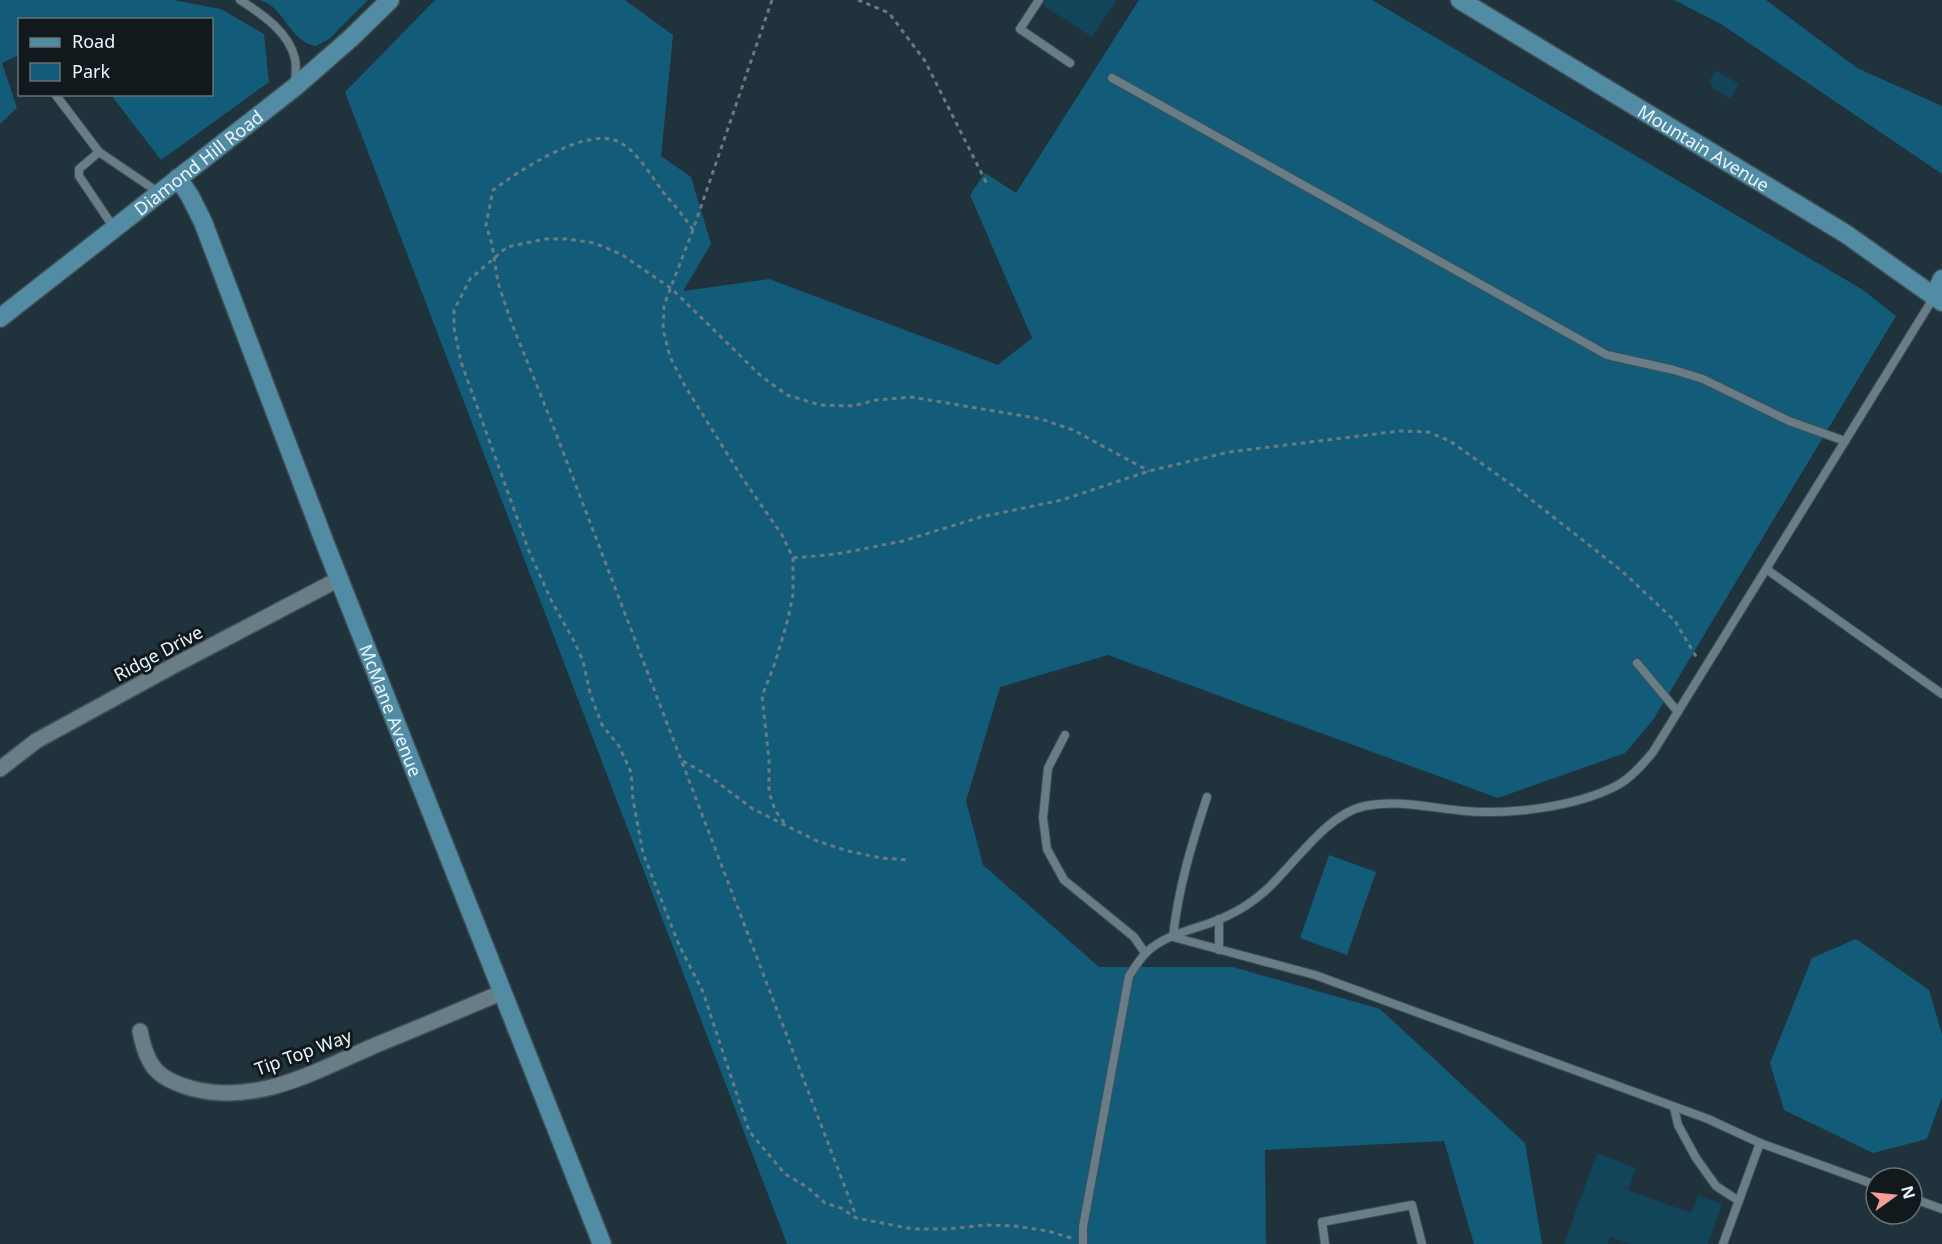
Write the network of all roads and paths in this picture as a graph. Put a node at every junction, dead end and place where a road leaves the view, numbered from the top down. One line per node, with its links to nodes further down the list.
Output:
1 (240, 0): 9 (lane)
2 (390, 0): 9 (street, Diamond Hill Road)
3 (772, 0): 16 (path)
4 (858, 0): 13 (path)
5 (1039, 0): 7 (lane)
6 (1460, 0): 20 (street, Mountain Avenue)
7 (1070, 63)
8 (1112, 78): 22 (lane)
9 (295, 87): 12 (street, Diamond Hill Road)
10 (57, 96): 11 (lane)
11 (99, 152): 14 (lane); 15 (lane)
12 (178, 178): 14 (street, Diamond Hill Road); 26 (street, McMane Avenue)
13 (987, 184)
14 (159, 193): 15 (street, Diamond Hill Road)
15 (114, 228): 21 (street, Diamond Hill Road)
16 (693, 230): 17 (path); 19 (path)
17 (494, 256): 19 (path); 32 (path); 49 (path)
18 (1942, 279): 20 (street)
19 (672, 289): 23 (path); 24 (path)
20 (1938, 299): 22 (lane)
21 (0, 318)
22 (1845, 441): 25 (lane)
23 (1149, 471): 24 (path); 28 (path)
24 (792, 558): 35 (path)
25 (1766, 569): 28 (lane); 29 (lane)
26 (339, 579): 33 (street, Ridge Drive); 41 (street, McMane Avenue)
27 (1637, 663): 30 (lane)
28 (1704, 669): 30 (lane)
29 (1942, 694)
30 (1678, 712): 37 (lane)
31 (1065, 735): 40 (lane)
32 (681, 760): 35 (path); 49 (path)
33 (0, 769)
34 (1207, 797): 38 (lane)
35 (785, 824): 36 (path)
36 (910, 860)
37 (1219, 920): 38 (lane); 39 (lane)
38 (1173, 937): 39 (lane); 40 (lane)
39 (1219, 950): 43 (lane)
40 (1145, 953): 50 (lane)
41 (502, 992): 42 (street, Tip Top Way); 51 (street, McMane Avenue)
42 (140, 1030)
43 (1674, 1107): 44 (lane); 46 (lane)
44 (1760, 1143): 45 (lane); 46 (lane)
45 (1864, 1181)
46 (1739, 1201): 54 (lane)
47 (1924, 1202): 48 (lane)
48 (1942, 1209)
49 (856, 1218): 50 (path)
50 (1082, 1243)
51 (602, 1244)
52 (1325, 1244): 53 (lane)
53 (1422, 1244)
54 (1723, 1244)

